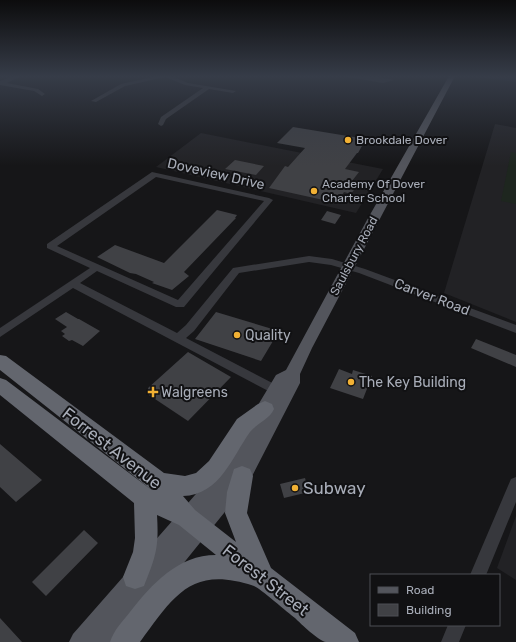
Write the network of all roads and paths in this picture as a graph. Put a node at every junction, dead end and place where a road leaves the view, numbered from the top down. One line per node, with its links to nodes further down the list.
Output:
1 (180, 106): 3 (street)
2 (436, 106): 5 (main road, Saulsbury Road)
3 (161, 124)
4 (215, 264): 6 (street, Doveview Drive); 6 (street, Doveview Drive); 7 (street)
5 (348, 266): 7 (street, Carver Road); 9 (street, Carver Road); 13 (main road, Saulsbury Road)
6 (97, 267): 8 (street)
7 (236, 270): 11 (street)
8 (72, 284): 10 (street); 11 (street)
9 (516, 329)
10 (0, 333)
11 (178, 339): 15 (street)
12 (0, 361): 19 (highway, Forrest Avenue)
13 (292, 374): 15 (main road, Saulsbury Road); 17 (main road, Saulsbury Road)
14 (0, 385): 19 (highway, Forrest Avenue)
15 (276, 390): 16 (main road, Saulsbury Road)
16 (265, 409): 19 (highway); 20 (main road, Saulsbury Road)
17 (242, 476): 20 (main road, Saulsbury Road); 23 (highway)
18 (516, 484): 21 (street)
19 (152, 490): 20 (highway, Forrest Avenue); 22 (highway)
20 (194, 523): 22 (main road); 23 (highway, Forest Street); 26 (main road)
21 (478, 574)
22 (135, 577): 25 (main road)
23 (263, 577): 27 (highway); 28 (highway, Forest Street)
24 (457, 626): 29 (street)
25 (81, 642)
26 (105, 642)
27 (124, 642)
28 (346, 642)
29 (450, 642)

